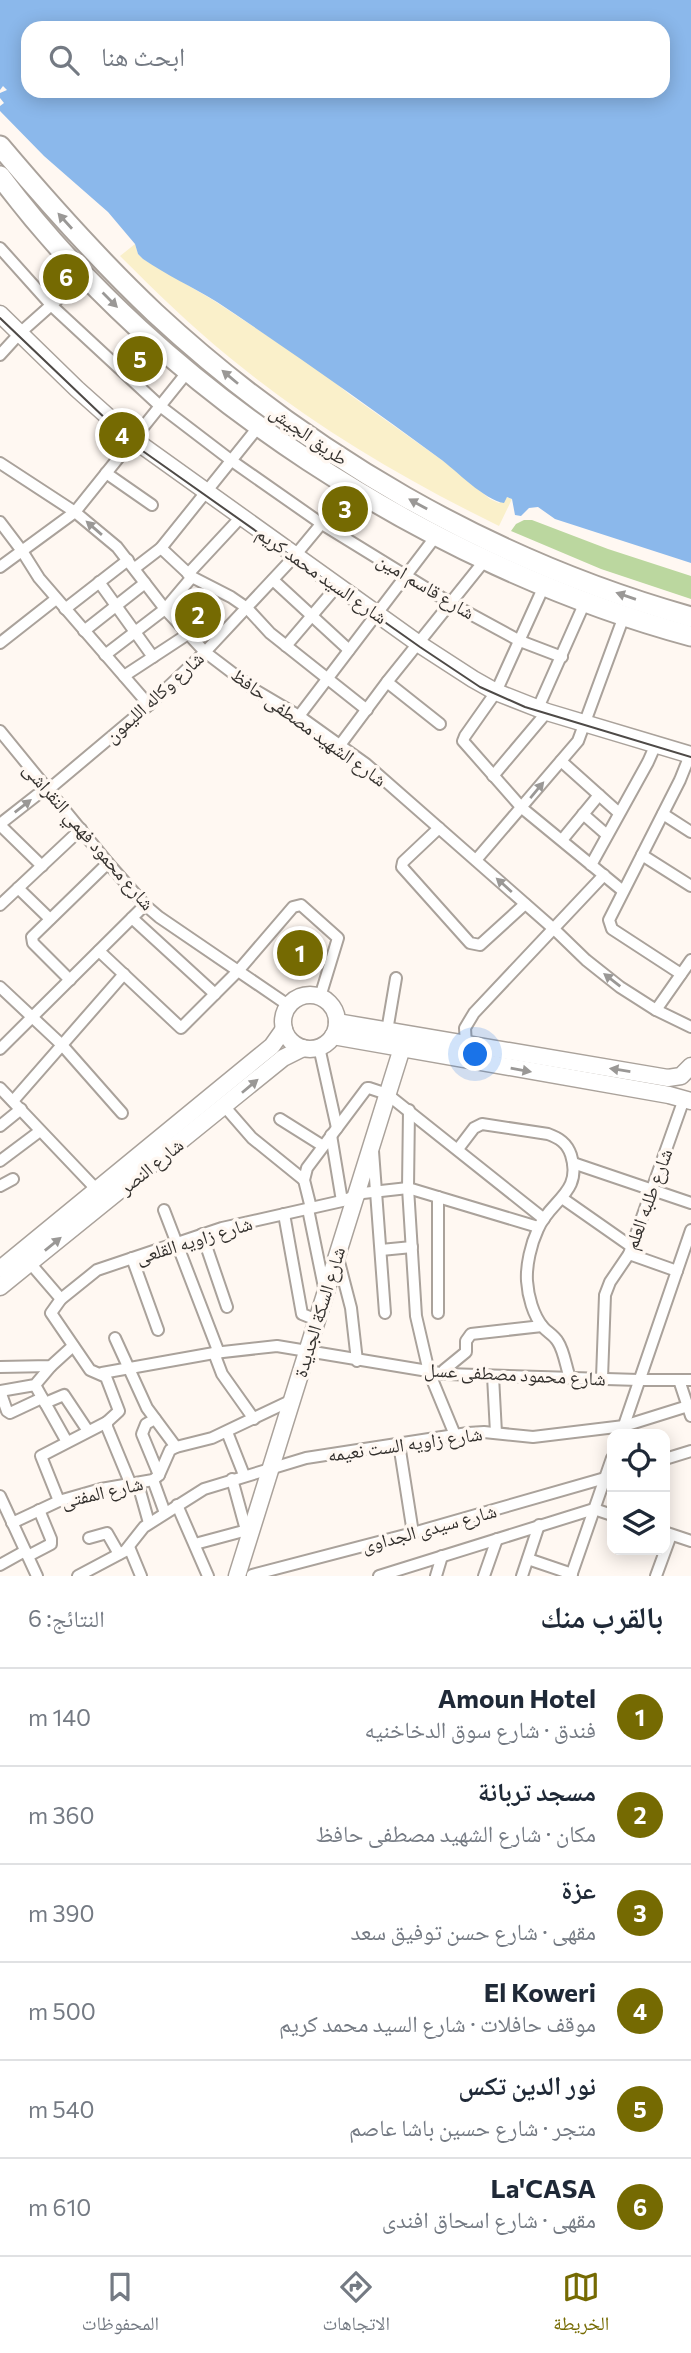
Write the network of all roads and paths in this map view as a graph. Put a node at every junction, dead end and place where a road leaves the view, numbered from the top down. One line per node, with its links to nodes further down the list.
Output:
1 (0, 146): 12 (highway, طريق الجيش, one-way to 1)
2 (0, 176): 4 (highway, طريق الجيش)
3 (0, 248): 5 (street, شارع قاسم امين)
4 (85, 275): 5 (street); 9 (highway, طريق الجيش, one-way to 9)
5 (52, 306): 7 (street); 10 (street, شارع قاسم امين)
6 (0, 314): 7 (main road, شارع السيد محمد كريم)
7 (19, 334): 8 (street); 13 (main road, شارع السيد محمد كريم)
8 (0, 355)
9 (189, 370): 10 (street); 11 (highway, طريق الجيش)
10 (160, 406): 13 (street); 14 (street, شارع قاسم امين)
11 (260, 426): 12 (highway, طريق الجيش); 14 (street)
12 (293, 438): 15 (highway, طريق الجيش)
13 (133, 439): 17 (street); 19 (main road, شارع السيد محمد كريم)
14 (232, 461): 19 (street); 24 (street, شارع قاسم امين)
15 (329, 462): 18 (highway, طريق الجيش); 49 (highway, طريق الجيش, one-way to 15)
16 (0, 463): 21 (street, شارع الشهيد مصطفى حافظ)
17 (106, 473): 20 (street); 21 (street)
18 (351, 488): 24 (street, شارع وكاله الليمون); 25 (highway, طريق الجيش)
19 (206, 492): 22 (main road, شارع السيد محمد كريم); 26 (street)
20 (152, 505)
21 (75, 512): 27 (street); 30 (street, شارع الشهيد مصطفى حافظ, one-way to 21)
22 (241, 517): 28 (main road, شارع السيد محمد كريم); 32 (street)
23 (0, 523): 27 (street)
24 (322, 524): 28 (street, شارع وكاله الليمون); 33 (street, شارع قاسم امين)
25 (436, 536): 29 (highway, طريق الجيش); 33 (street)
26 (161, 548): 30 (street); 32 (street)
27 (22, 551): 31 (street); 39 (street)
28 (295, 555): 34 (street, شارع وكاله الليمون); 37 (main road, شارع السيد محمد كريم)
29 (485, 560): 38 (highway, طريق الجيش); 41 (street)
30 (131, 564): 35 (street); 36 (street, شارع الشهيد مصطفى حافظ)
31 (0, 567)
32 (190, 575): 43 (street); 45 (street)
33 (407, 576): 41 (street, شارع قاسم امين); 46 (street)
34 (273, 580): 43 (street, شارع وكاله الليمون); 47 (street)
35 (99, 582): 42 (street); 44 (street)
36 (145, 583): 42 (street); 45 (street, شارع الشهيد مصطفى حافظ)
37 (338, 585): 46 (main road, شارع السيد محمد كريم); 47 (street)
38 (544, 586): 40 (highway, طريق الجيش); 54 (street)
39 (56, 599): 44 (street); 55 (street)
40 (585, 602): 48 (highway, طريق الجيش); 62 (street)
41 (452, 604): 54 (street, شارع قاسم امين); 56 (street)
42 (116, 607): 50 (street); 51 (street)
43 (247, 608): 57 (street); 59 (street, شارع وكاله الليمون)
44 (65, 609): 50 (street)
45 (165, 609): 51 (street); 52 (street, شارع الشهيد مصطفى حافظ)
46 (377, 614): 56 (main road, شارع السيد محمد كريم); 58 (street)
47 (312, 616): 57 (street); 58 (street)
48 (624, 616): 53 (highway, طريق الجيش); 71 (street)
49 (691, 617)
50 (84, 631): 60 (street)
51 (135, 633): 60 (street); 61 (street)
52 (188, 634): 59 (street, شارع الشهيد مصطفى حافظ); 61 (street)
53 (691, 636)
54 (520, 641): 62 (street, شارع قاسم امين); 66 (street)
55 (0, 642)
56 (419, 644): 65 (street); 66 (main road, شارع السيد محمد كريم)
57 (286, 646): 64 (street)
58 (349, 650): 64 (street)
59 (205, 652): 67 (street, شارع وكاله الليمون); 70 (street, شارع الشهيد مصطفى حافظ)
60 (105, 655): 63 (street)
61 (153, 657): 63 (street)
62 (562, 657): 69 (street)
63 (124, 676): 67 (street)
64 (327, 678): 68 (street); 70 (street)
65 (387, 682): 68 (street); 72 (street)
66 (496, 692): 69 (main road, شارع السيد محمد كريم); 78 (street)
67 (149, 705): 81 (street, شارع وكاله الليمون)
68 (367, 710): 75 (street)
69 (543, 710): 71 (main road, شارع السيد محمد كريم); 78 (street)
70 (299, 716): 75 (street, شارع الشهيد مصطفى حافظ)
71 (586, 722): 74 (main road, شارع السيد محمد كريم); 77 (street)
72 (440, 724)
73 (0, 731): 81 (street, شارع محمود فهمي النقراشى)
74 (656, 744): 76 (main road, شارع السيد محمد كريم); 84 (street)
75 (340, 745): 88 (street, شارع الشهيد مصطفى حافظ)
76 (691, 755): 79 (street)
77 (561, 761): 82 (street); 83 (street, one-way to 77)
78 (493, 776): 83 (street)
79 (680, 780): 80 (street); 86 (street)
80 (691, 786)
81 (48, 790): 87 (street, شارع وكاله الليمون, one-way to 81); 89 (street, شارع محمود فهمي النقراشى)
82 (599, 795): 84 (street); 85 (street)
83 (522, 808): 92 (street); 94 (street)
84 (619, 813): 91 (street)
85 (583, 814): 91 (street); 92 (street)
86 (663, 814): 90 (street); 93 (street)
87 (0, 824): 97 (street)
88 (439, 828): 94 (street, شارع الشهيد مصطفى حافظ); 102 (street)
89 (80, 829): 95 (street, شارع محمود فهمي النقراشى); 97 (street)
90 (691, 832)
91 (607, 835): 96 (street)
92 (562, 840): 96 (street)
93 (642, 855): 99 (street); 101 (street)
94 (476, 860): 102 (street, شارع الشهيد مصطفى حافظ, one-way to 94)
95 (108, 863): 104 (street, شارع محمود فهمي النقراشى); 106 (street)
96 (591, 865): 98 (street)
97 (42, 866): 100 (street)
98 (604, 875): 101 (street); 107 (street)
99 (691, 886)
100 (18, 888): 103 (street); 106 (street)
101 (623, 891): 112 (street)
102 (525, 904): 107 (street, شارع الشهيد مصطفى حافظ)
103 (0, 905)
104 (145, 905): 105 (street); 110 (street, شارع محمود فهمي النقراشى)
105 (132, 918): 108 (street); 116 (street)
106 (50, 919): 114 (street)
107 (555, 930): 119 (street, شارع الشهيد مصطفى حافظ, one-way to 107); 126 (street)
108 (99, 951): 111 (street); 114 (street)
109 (691, 960): 112 (street)
110 (238, 971): 116 (street); 117 (street); 118 (street, شارع محمود فهمي النقراشى)
111 (124, 974): 116 (street); 125 (street)
112 (681, 974): 119 (street)
113 (396, 978): 124 (street)
114 (70, 980): 120 (street)
115 (0, 987): 120 (street)
116 (215, 994)
117 (320, 997): 118 (main road); 122 (main road)
118 (288, 1005): 123 (main road)
119 (656, 1010): 121 (street, شارع الشهيد مصطفى حافظ)
120 (33, 1017): 125 (street); 129 (street)
121 (691, 1027)
122 (335, 1029): 124 (main road); 127 (main road); 128 (main road)
123 (284, 1030): 127 (main road); 152 (main road, شارع النصر)
124 (387, 1031): 126 (main road)
125 (62, 1045): 134 (street); 137 (street)
126 (466, 1045): 130 (main road, one-way to 126)
127 (311, 1048): 135 (main road, شارع النصر, one-way to 127); 141 (street)
128 (402, 1048): 132 (main road, شارع السكة الجديدة); 133 (main road, one-way to 133)
129 (0, 1049)
130 (689, 1069)
131 (0, 1088): 134 (street)
132 (387, 1094): 136 (street); 141 (street); 142 (main road, شارع السكة الجديدة)
133 (687, 1100): 151 (street, شارع طلبه العلم)
134 (17, 1105): 139 (street); 140 (street)
135 (225, 1107): 148 (street); 170 (main road, شارع النصر, one-way to 135)
136 (409, 1110): 144 (street); 150 (street)
137 (122, 1113)
138 (280, 1119): 143 (street)
139 (0, 1126)
140 (40, 1131): 145 (street); 152 (street)
141 (334, 1132): 143 (street); 155 (street)
142 (373, 1142): 153 (street); 155 (main road, شارع السكة الجديدة)
143 (323, 1146): 148 (street)
144 (458, 1149): 146 (street); 161 (street)
145 (0, 1161)
146 (573, 1163): 151 (street); 156 (street)
147 (13, 1179): 149 (street)
148 (304, 1180): 158 (street)
149 (0, 1186)
150 (408, 1188): 153 (street, شارع زاويه القلعى); 154 (street); 165 (street)
151 (652, 1189): 157 (street); 166 (street, شارع طلبه العلم)
152 (97, 1190): 171 (main road, شارع النصر)
153 (376, 1191): 155 (street, شارع زاويه القلعى); 167 (street)
154 (438, 1197): 161 (street); 178 (street)
155 (349, 1198): 158 (street, شارع زاويه القلعى); 168 (main road, شارع السكة الجديدة)
156 (562, 1198): 161 (street); 166 (street)
157 (691, 1203)
158 (309, 1208): 160 (street, شارع زاويه القلعى); 174 (street)
159 (164, 1210): 164 (street)
160 (284, 1214): 163 (street, شارع زاويه القلعى); 179 (street)
161 (541, 1223): 180 (street)
162 (691, 1230): 172 (street)
163 (202, 1234): 164 (street, شارع زاويه القلعى); 176 (street)
164 (177, 1242): 169 (street, شارع زاويه القلعى); 185 (street)
165 (412, 1247): 167 (street); 190 (street)
166 (631, 1250): 172 (street); 195 (street, شارع طلبه العلم)
167 (381, 1251): 177 (street)
168 (337, 1255): 174 (main road, شارع السكة الجديدة); 186 (street)
169 (132, 1258): 175 (street, شارع زاويه القلعى); 181 (street)
170 (30, 1262): 173 (main road, شارع النصر); 175 (street)
171 (0, 1269)
172 (677, 1271): 197 (street)
173 (0, 1287)
174 (325, 1294): 179 (main road, شارع السكة الجديدة)
175 (61, 1300): 183 (street, شارع زاويه القلعى)
176 (227, 1307)
177 (386, 1313)
178 (438, 1313)
179 (317, 1320): 184 (main road, شارع السكة الجديدة)
180 (542, 1326): 192 (street); 194 (street)
181 (158, 1330)
182 (115, 1338): 189 (street)
183 (73, 1346): 187 (street); 191 (street)
184 (308, 1351): 185 (street, شارع محمود مصطفى عسل); 186 (street, شارع محمود مصطفى عسل); 200 (main road, شارع السكة الجديدة)
185 (216, 1353): 189 (street, شارع محمود مصطفى عسل); 204 (street)
186 (358, 1361): 190 (street, شارع محمود مصطفى عسل)
187 (51, 1366): 188 (street); 198 (street)
188 (0, 1367)
189 (127, 1368): 191 (street, شارع محمود مصطفى عسل); 203 (street)
190 (429, 1371): 192 (street, شارع محمود مصطفى عسل); 212 (street)
191 (102, 1373): 205 (street)
192 (443, 1374): 193 (street, شارع محمود مصطفى عسل)
193 (493, 1376): 194 (street, شارع محمود مصطفى عسل); 211 (street)
194 (570, 1378): 195 (street, شارع محمود مصطفى عسل)
195 (602, 1378): 197 (street, شارع محمود مصطفى عسل)
196 (688, 1379): 197 (street, شارع محمود مصطفى عسل); 202 (street)
197 (639, 1380): 206 (street)
198 (35, 1385): 199 (street); 201 (street)
199 (0, 1391): 201 (street)
200 (292, 1400): 204 (street); 218 (main road, شارع السكة الجديدة)
201 (44, 1401): 208 (street); 213 (street)
202 (689, 1411): 207 (street, شارع زاويه الست نعيمه)
203 (155, 1419): 215 (street); 220 (street)
204 (254, 1419): 210 (street)
205 (107, 1422): 208 (street); 224 (street)
206 (622, 1429)
207 (626, 1429)
208 (88, 1431): 213 (street)
209 (607, 1431): 211 (street, شارع زاويه الست نعيمه)
210 (227, 1432): 215 (street); 219 (street)
211 (495, 1433): 212 (street, شارع زاويه الست نعيمه)
212 (455, 1435): 214 (street, شارع زاويه الست نعيمه)
213 (67, 1442): 226 (street)
214 (399, 1444): 218 (street, شارع زاويه الست نعيمه); 236 (street)
215 (176, 1447): 220 (street, شارع المفتى)
216 (691, 1451): 217 (street)
217 (670, 1458)
218 (271, 1468): 219 (street, شارع زاويه الست نعيمه); 235 (main road, شارع السكة الجديدة)
219 (244, 1475): 222 (street, شارع زاويه الست نعيمه)
220 (156, 1477): 224 (street, شارع المفتى); 230 (street)
221 (607, 1478): 236 (street, شارع سيدى الجداوى)
222 (232, 1479): 227 (street, شارع زاويه الست نعيمه); 235 (street)
223 (607, 1481): 228 (street)
224 (135, 1485): 226 (street, شارع المفتى); 233 (street)
225 (0, 1496): 232 (street)
226 (59, 1501): 229 (street, شارع المفتى)
227 (177, 1505): 230 (street, شارع زاويه الست نعيمه); 241 (street)
228 (594, 1509): 231 (street); 234 (street); 250 (street)
229 (39, 1510): 232 (street, شارع المفتى); 243 (street)
230 (165, 1513): 233 (street, شارع زاويه الست نعيمه)
231 (607, 1513)
232 (12, 1523): 243 (street)
233 (149, 1523): 242 (street, شارع زاويه الست نعيمه)
234 (539, 1525): 239 (street); 246 (street)
235 (248, 1530): 241 (street); 249 (main road, شارع السكة الجديدة)
236 (413, 1533): 249 (street, شارع سيدى الجداوى)
237 (670, 1534): 240 (street)
238 (89, 1538): 242 (street)
239 (497, 1539): 245 (street); 258 (street)
240 (691, 1541)
241 (195, 1544): 255 (street)
242 (124, 1551): 253 (street); 254 (street)
243 (27, 1554): 247 (street); 252 (street)
244 (662, 1555): 260 (street)
245 (442, 1556): 248 (street); 257 (street)
246 (528, 1559): 250 (street); 259 (street)
247 (0, 1565): 251 (street)
248 (398, 1573): 256 (street)
249 (246, 1575)
250 (572, 1575)
251 (5, 1576)
252 (37, 1576)
253 (78, 1576)
254 (141, 1576)
255 (208, 1576)
256 (379, 1576)
257 (436, 1576)
258 (484, 1576)
259 (522, 1576)
260 (656, 1576)

